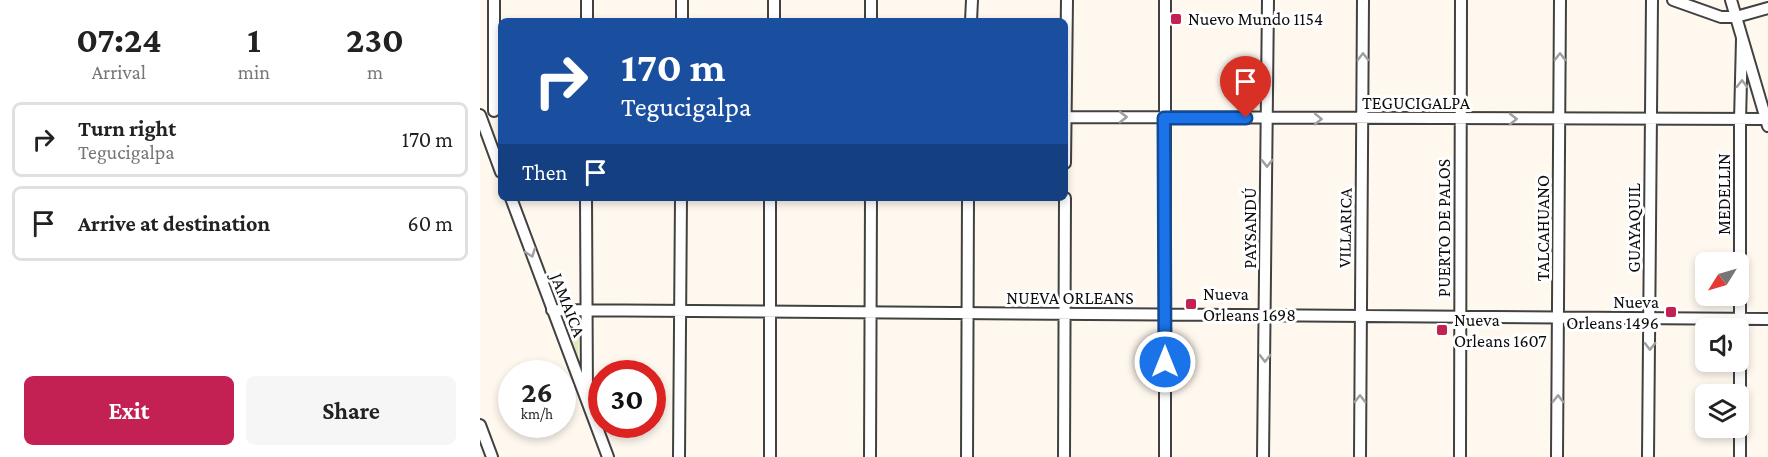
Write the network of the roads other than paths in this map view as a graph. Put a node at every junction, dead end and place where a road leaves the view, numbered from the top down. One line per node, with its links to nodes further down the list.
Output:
1 (494, 0): 26 (street)
2 (587, 0): 18 (street)
3 (682, 0): 19 (street)
4 (774, 0): 20 (street)
5 (871, 0): 21 (street)
6 (972, 0): 22 (street)
7 (1067, 0): 23 (street)
8 (1166, 0): 29 (street)
9 (1268, 0): 30 (street, PAYSANDÚ)
10 (1363, 0): 31 (street, VILLARICA, one-way to 10)
11 (1461, 0): 32 (street, PUERTO DE PALOS)
12 (1560, 0): 33 (street, TALCAHUANO, one-way to 12)
13 (1652, 0): 34 (street, GUAYAQUIL)
14 (1672, 0): 17 (street)
15 (1731, 0): 17 (street)
16 (1768, 8): 17 (street)
17 (1736, 17): 24 (street)
18 (587, 18)
19 (682, 18)
20 (774, 18)
21 (871, 18)
22 (971, 18)
23 (1067, 18)
24 (1742, 39): 25 (street); 35 (street, MEDELLIN, one-way to 24)
25 (1763, 89): 36 (street)
26 (498, 111): 27 (street)
27 (480, 113): 37 (street)
28 (1068, 117): 29 (street, TEGUCIGALPA, one-way to 29)
29 (1164, 118): 30 (street, TEGUCIGALPA); 52 (street)
30 (1267, 118): 31 (street, TEGUCIGALPA, one-way to 31); 53 (street, PAYSANDÚ, one-way to 53)
31 (1363, 119): 32 (street, TEGUCIGALPA); 54 (street, VILLARICA)
32 (1461, 119): 33 (street, TEGUCIGALPA, one-way to 33); 55 (street, PUERTO DE PALOS)
33 (1560, 120): 34 (street, TEGUCIGALPA); 56 (street, TALCAHUANO)
34 (1651, 120): 35 (street, TEGUCIGALPA); 57 (street, GUAYAQUIL)
35 (1740, 120): 36 (street, TEGUCIGALPA); 59 (street, MEDELLIN)
36 (1767, 122)
37 (498, 164)
38 (512, 201): 45 (street, JAMAICA, one-way to 45)
39 (586, 201): 46 (street)
40 (681, 201): 47 (street)
41 (770, 201): 48 (street)
42 (871, 201): 49 (street)
43 (968, 201): 50 (street)
44 (1065, 201): 51 (street)
45 (552, 310): 46 (street, NUEVA ORLEANS); 63 (street, JAMAICA)
46 (587, 310): 47 (street, NUEVA ORLEANS); 63 (street)
47 (681, 312): 48 (street, NUEVA ORLEANS); 67 (street)
48 (769, 312): 49 (street, NUEVA ORLEANS); 68 (street)
49 (871, 313): 50 (street, NUEVA ORLEANS); 69 (street)
50 (966, 314): 51 (street, NUEVA ORLEANS); 70 (street)
51 (1064, 314): 52 (street, NUEVA ORLEANS); 71 (street)
52 (1165, 315): 53 (street, NUEVA ORLEANS); 72 (street)
53 (1265, 315): 54 (street, NUEVA ORLEANS); 73 (street, PAYSANDÚ, one-way to 73)
54 (1360, 316): 55 (street, NUEVA ORLEANS); 74 (street, VILLARICA, one-way to 54)
55 (1459, 317): 56 (street, NUEVA ORLEANS); 75 (street, PUERTO DE PALOS)
56 (1559, 318): 57 (street, NUEVA ORLEANS); 76 (street, TALCAHUANO, one-way to 56)
57 (1650, 318): 58 (street, NUEVA ORLEANS); 77 (street, GUAYAQUIL, one-way to 77)
58 (1695, 318)
59 (1742, 318)
60 (1749, 319): 61 (street, NUEVA ORLEANS)
61 (1768, 319)
62 (1741, 372): 78 (street, MEDELLIN)
63 (587, 403): 66 (street, JAMAICA)
64 (480, 425): 65 (street)
65 (492, 457)
66 (608, 457)
67 (679, 457)
68 (770, 457)
69 (870, 457)
70 (967, 457)
71 (1064, 457)
72 (1165, 457)
73 (1263, 457)
74 (1360, 457)
75 (1460, 457)
76 (1557, 457)
77 (1648, 457)
78 (1740, 457)

